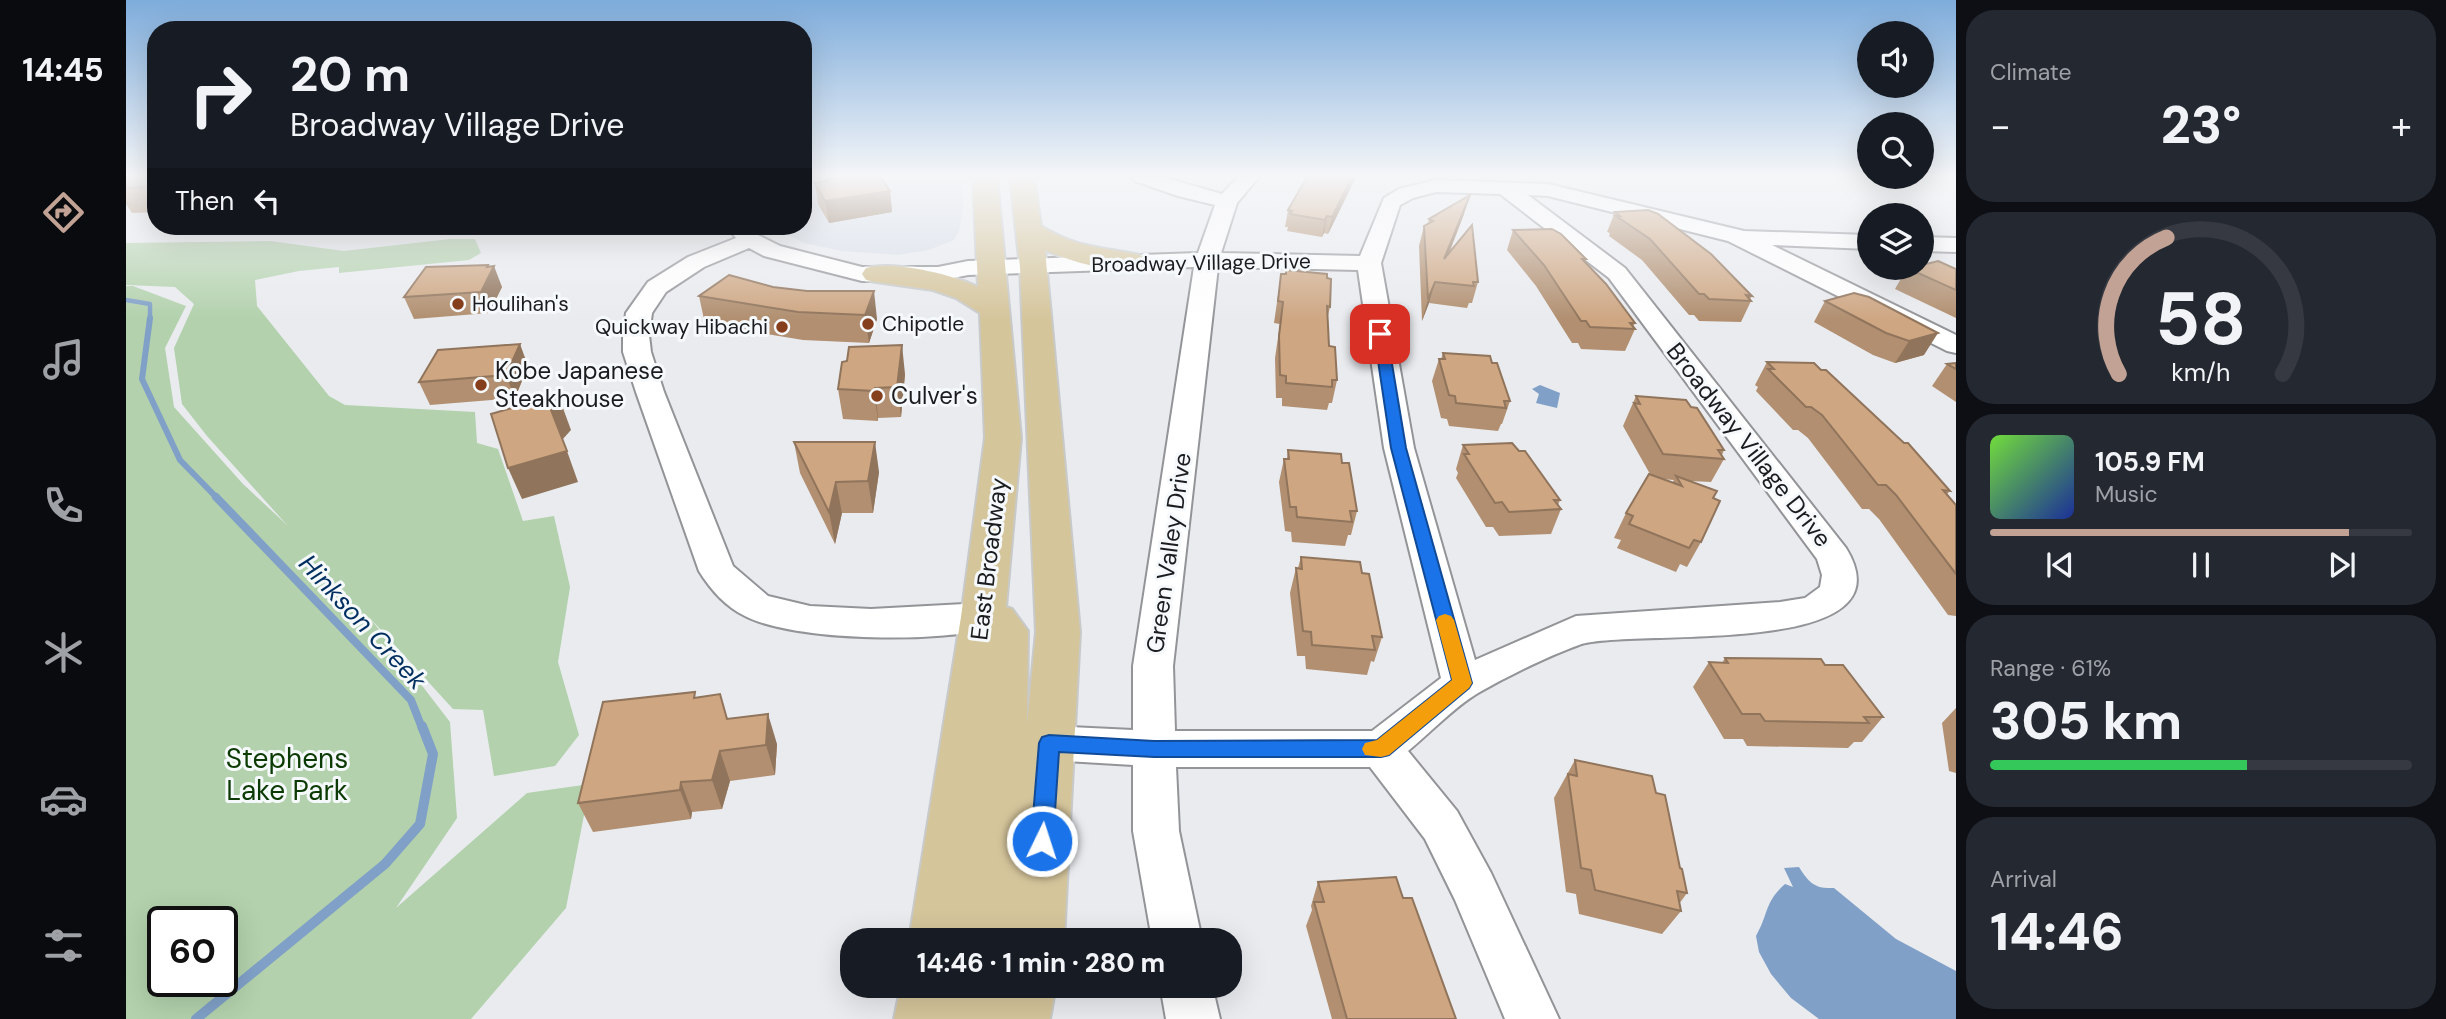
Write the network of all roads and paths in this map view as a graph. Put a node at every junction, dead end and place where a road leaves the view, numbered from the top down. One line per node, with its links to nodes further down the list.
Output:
1 (997, 225): 13 (main road, East Broadway)
2 (1013, 225): 13 (main road, East Broadway)
3 (1222, 225): 14 (street, Green Valley Drive)
4 (1383, 225): 16 (street)
5 (1553, 225): 22 (street, Broadway Village Drive)
6 (1689, 225): 9 (street)
7 (741, 235): 21 (street)
8 (747, 235): 17 (street)
9 (1736, 236): 10 (street); 20 (street)
10 (1857, 241)
11 (1934, 244): 12 (street)
12 (1956, 245)
13 (1006, 258): 15 (street, Broadway Village Drive); 15 (main road); 17 (street); 18 (street); 19 (main road, East Broadway); 23 (main road, East Broadway)
14 (1207, 260): 15 (street, Broadway Village Drive); 16 (street, Broadway Village Drive); 24 (street, Green Valley Drive)
15 (1134, 262)
16 (1369, 263): 22 (street)
17 (827, 265): 18 (street)
18 (876, 274): 19 (main road)
19 (996, 311): 21 (main road, East Broadway)
20 (1956, 345)
21 (983, 617): 26 (main road, East Broadway); 27 (main road)
22 (1462, 683): 25 (street, Broadway Village Drive)
23 (1049, 743): 24 (street); 28 (main road, East Broadway)
24 (1154, 749): 25 (street); 29 (street, Green Valley Drive)
25 (1381, 749): 38 (street)
26 (940, 928)
27 (990, 928)
28 (1036, 928)
29 (1175, 928)
30 (929, 998): 34 (main road)
31 (981, 998): 35 (main road)
32 (1023, 998): 36 (main road)
33 (1189, 998): 37 (street)
34 (925, 1019)
35 (978, 1019)
36 (1019, 1019)
37 (1193, 1019)
38 (1532, 1019)

